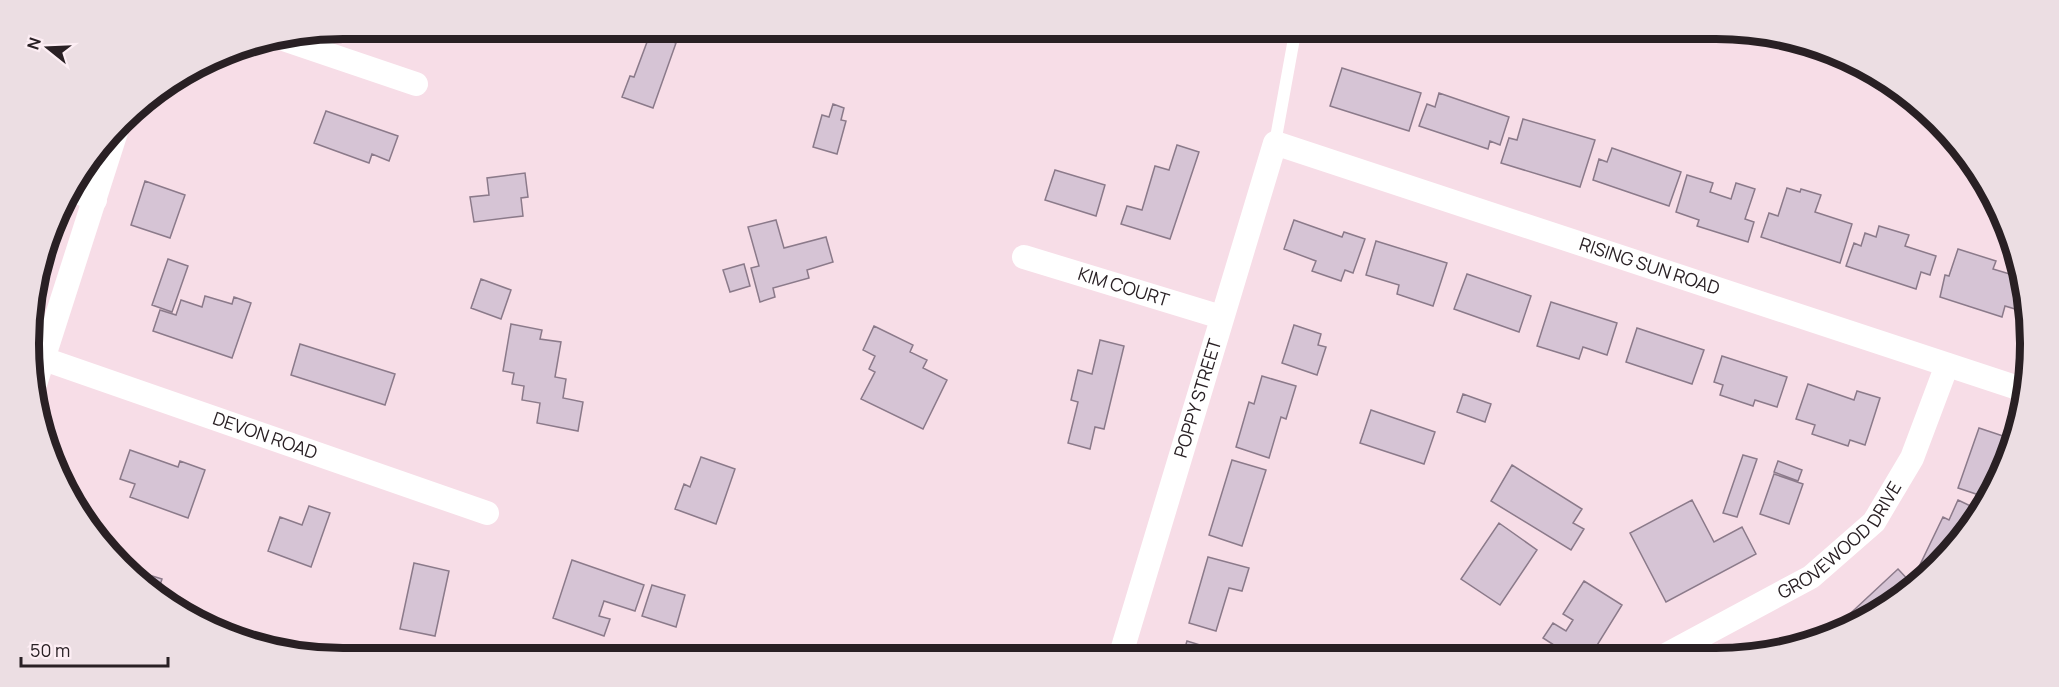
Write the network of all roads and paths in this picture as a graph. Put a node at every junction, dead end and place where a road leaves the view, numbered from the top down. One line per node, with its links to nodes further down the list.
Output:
1 (1294, 39): 4 (lane)
2 (296, 43): 3 (street)
3 (416, 84)
4 (1275, 143): 9 (street, POPPY STREET); 10 (street, RISING SUN ROAD)
5 (111, 147): 7 (street)
6 (79, 192): 7 (street)
7 (95, 200): 11 (street)
8 (1024, 257): 9 (street, KIM COURT)
9 (1221, 317): 15 (street, POPPY STREET)
10 (1947, 364): 13 (street, RISING SUN ROAD); 16 (street, GROVEWOOD DRIVE)
11 (41, 368)
12 (40, 370): 14 (street, DEVON ROAD)
13 (2016, 387)
14 (487, 513)
15 (1123, 648)
16 (1679, 648)

